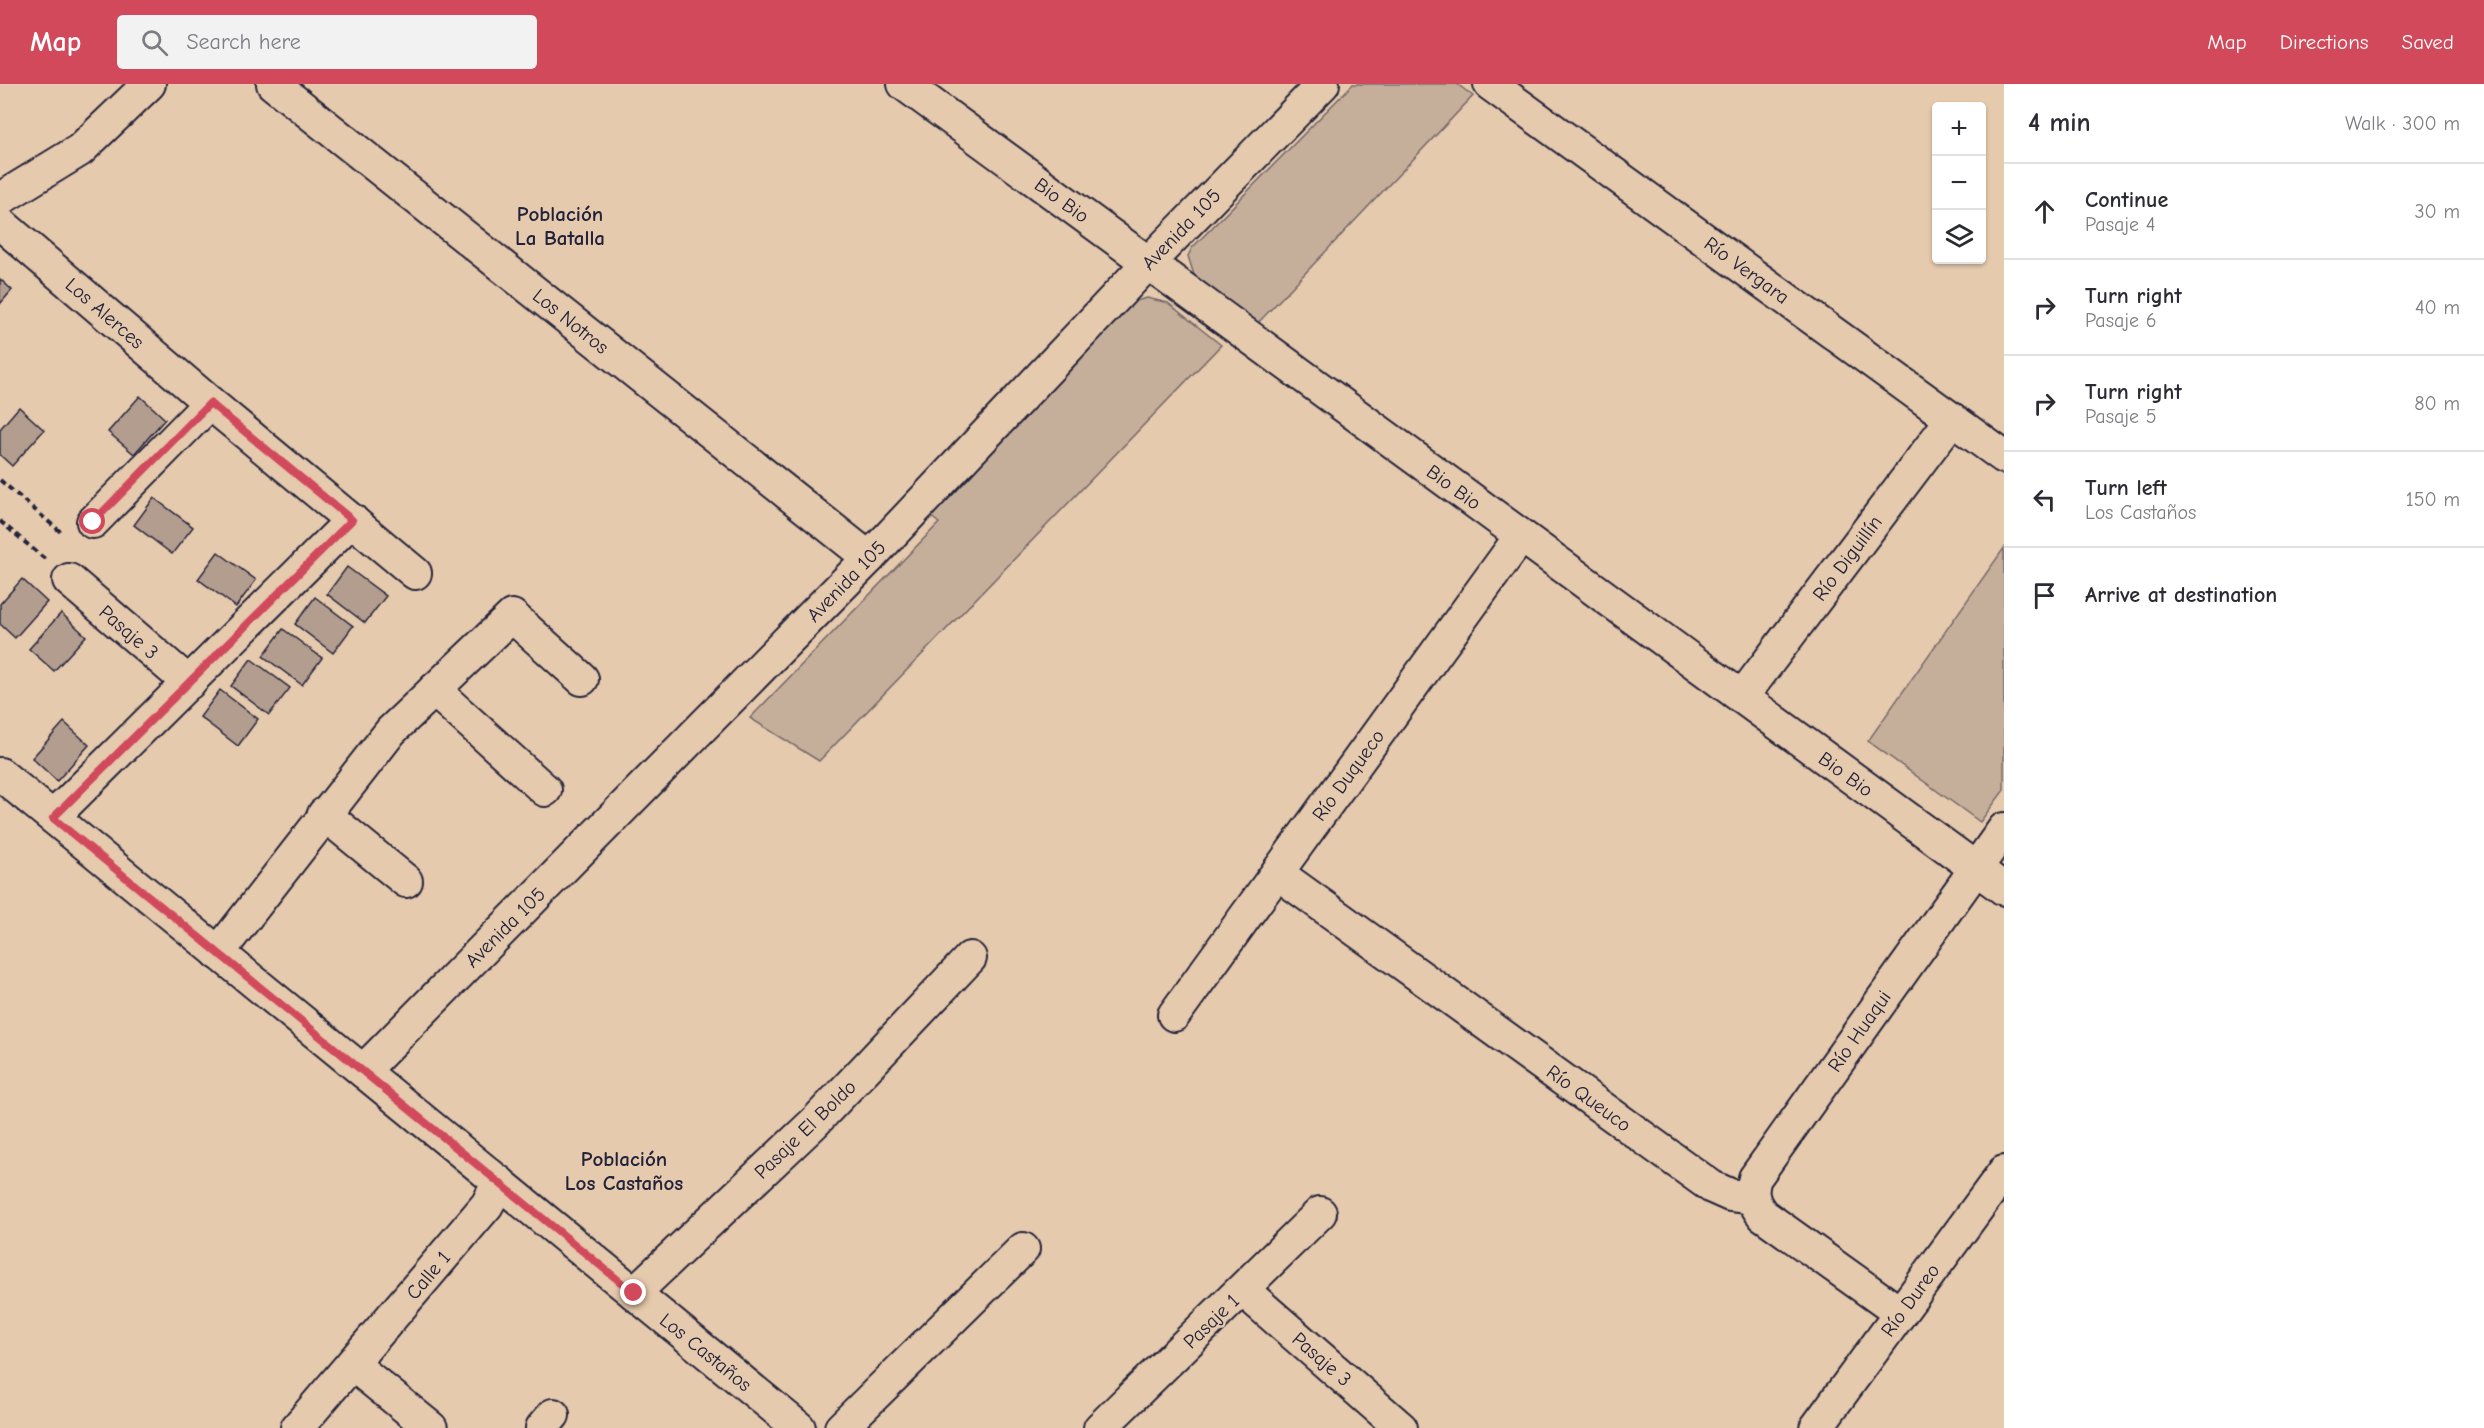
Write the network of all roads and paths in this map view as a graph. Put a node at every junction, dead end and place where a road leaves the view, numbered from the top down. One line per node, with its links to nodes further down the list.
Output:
1 (148, 84): 6 (street)
2 (273, 84): 18 (street, Los Notros)
3 (904, 84): 8 (street, Bio Bio)
4 (1323, 84): 8 (street, Avenida 105)
5 (1490, 84): 10 (street, Río Vergara)
6 (0, 199)
7 (0, 223): 9 (street, Los Alerces)
8 (1148, 263): 17 (street, Bio Bio); 18 (street, Avenida 105)
9 (210, 403): 13 (street, Los Alerces); 15 (street)
10 (1952, 419): 11 (street, Río Vergara); 24 (street, Río Diguillín)
11 (2004, 457)
12 (0, 480): 16 (path)
13 (352, 520): 19 (street, Los Alerces); 22 (street)
14 (0, 521): 20 (path)
15 (93, 522)
16 (63, 535)
17 (1521, 536): 24 (street, Bio Bio); 31 (street, Río Duqueco)
18 (869, 558): 37 (street, Avenida 105)
19 (415, 573)
20 (69, 580): 22 (street, Pasaje 3)
21 (582, 680): 23 (street)
22 (189, 683): 28 (street)
23 (434, 690): 26 (street); 27 (street)
24 (1742, 697): 30 (street, Bio Bio)
25 (0, 774): 28 (street, Los Castaños)
26 (545, 790)
27 (324, 814): 32 (street); 34 (street)
28 (53, 818): 34 (street, Los Castaños)
29 (2004, 829): 30 (street, Río Huaqui)
30 (1976, 868): 33 (street, Bio Bio); 40 (street, Río Huaqui)
31 (1277, 873): 36 (street, Río Duqueco); 40 (street, Río Queuco)
32 (406, 881)
33 (2004, 889)
34 (218, 953): 37 (street, Los Castaños)
35 (970, 958): 44 (street, Pasaje El Boldo)
36 (1174, 1015)
37 (363, 1071): 39 (street, Los Castaños)
38 (2004, 1172): 45 (street, Río Dureo)
39 (499, 1182): 44 (street, Los Castaños); 46 (street, Calle 1)
40 (1753, 1198): 45 (street)
41 (1320, 1213): 43 (street, Pasaje 1)
42 (1023, 1249): 50 (street)
43 (1243, 1290): 51 (street, Pasaje 1); 52 (street, Pasaje 3)
44 (634, 1293): 47 (street, Los Castaños)
45 (1900, 1313): 53 (street, Río Dureo)
46 (352, 1364): 48 (street); 49 (street)
47 (783, 1423)
48 (297, 1428)
49 (431, 1428)
50 (841, 1428)
51 (1100, 1428)
52 (1401, 1428)
53 (1816, 1428)

